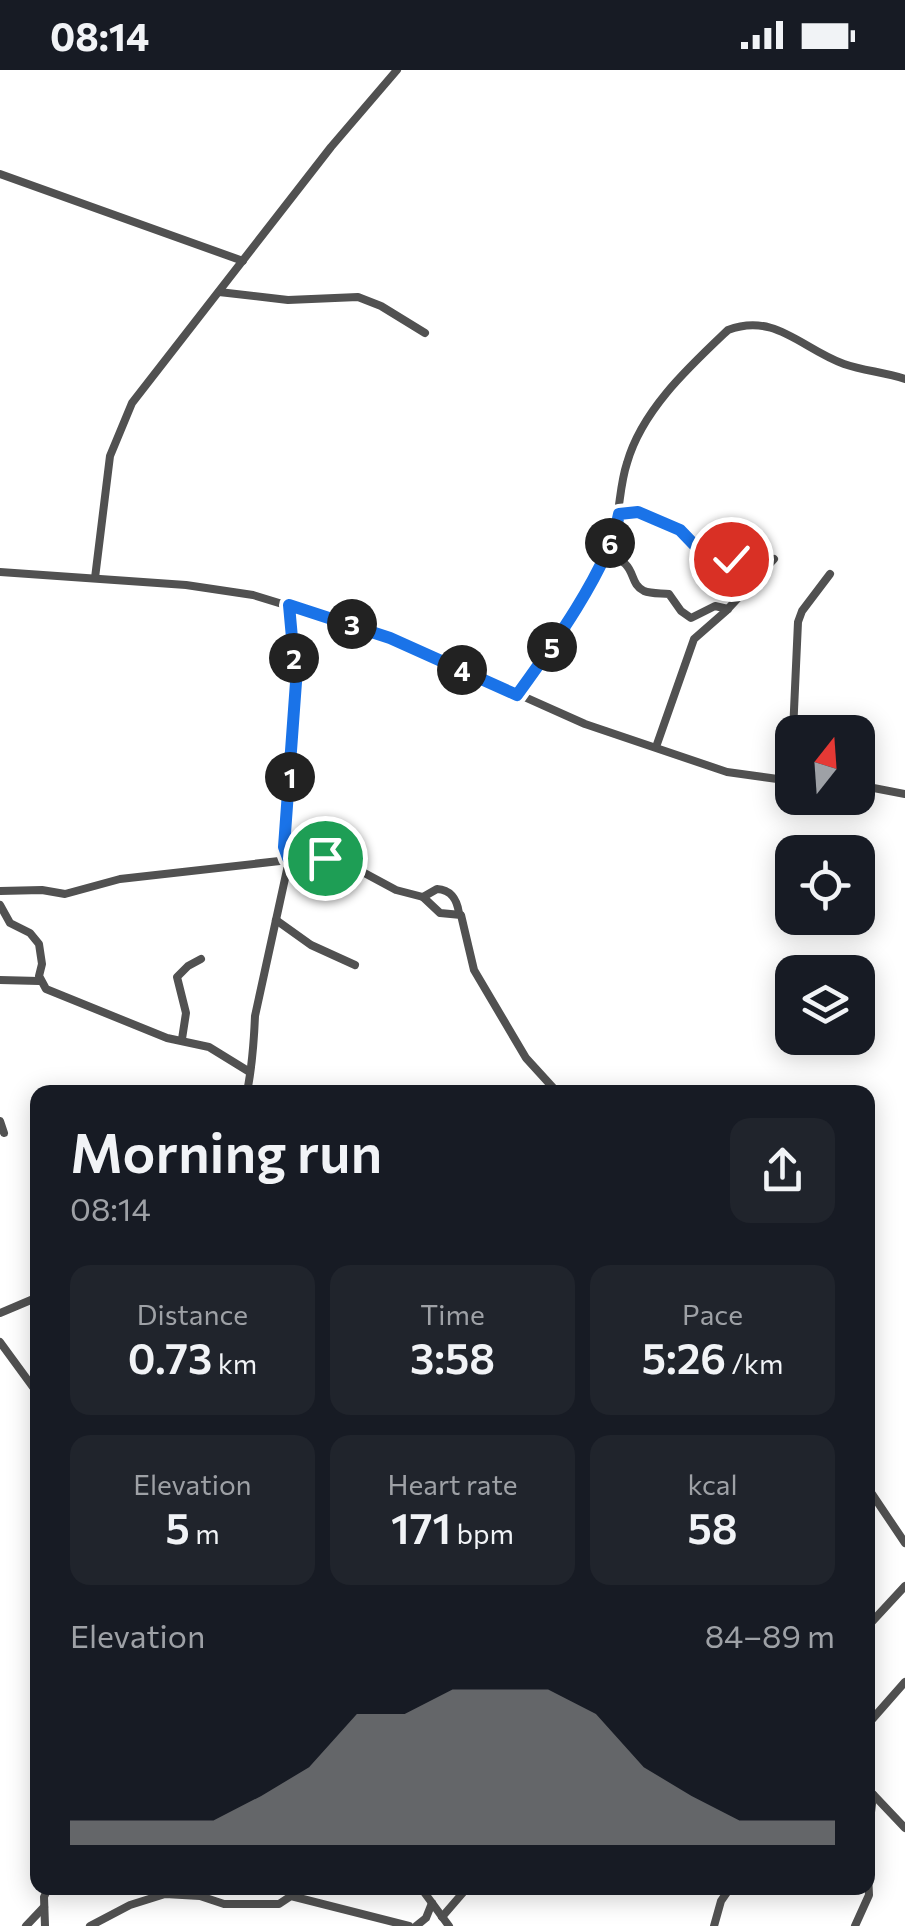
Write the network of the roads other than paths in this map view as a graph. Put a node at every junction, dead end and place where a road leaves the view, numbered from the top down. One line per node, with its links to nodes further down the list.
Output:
1 (397, 70): 3 (street)
2 (0, 174): 3 (street)
3 (243, 261): 4 (street)
4 (219, 292): 5 (street); 13 (street)
5 (424, 332)
6 (905, 379): 7 (street)
7 (619, 514): 8 (street); 10 (street)
8 (604, 555): 15 (street); 16 (street)
9 (774, 559): 10 (street)
10 (760, 571): 15 (street)
11 (0, 572): 13 (street)
12 (830, 574): 17 (street)
13 (95, 578): 14 (street)
14 (289, 605): 16 (street); 22 (street)
15 (728, 609): 18 (street)
16 (517, 695): 18 (street)
17 (794, 715)
18 (656, 747): 19 (street)
19 (775, 779)
20 (875, 788): 21 (street)
21 (905, 794)
22 (288, 858): 23 (street); 24 (street); 26 (street)
23 (268, 863): 24 (street); 25 (street)
24 (283, 885): 29 (street)
25 (0, 891)
26 (424, 897): 28 (street); 28 (street)
27 (0, 905): 33 (street)
28 (459, 914): 37 (street)
29 (276, 920): 31 (street); 35 (street)
30 (201, 959): 34 (street)
31 (355, 965)
32 (0, 980): 33 (street)
33 (40, 982): 34 (street)
34 (182, 1039): 35 (street)
35 (248, 1070): 36 (street)
36 (248, 1085)
37 (551, 1085)
38 (0, 1121): 39 (street)
39 (4, 1132)
40 (30, 1300): 41 (street)
41 (0, 1312)
42 (0, 1342): 43 (street)
43 (14, 1362): 44 (street); 45 (street)
44 (0, 1364)
45 (30, 1383)
46 (875, 1498): 47 (street)
47 (905, 1543)
48 (905, 1586): 49 (street)
49 (875, 1618)
50 (905, 1682): 51 (street)
51 (875, 1716)
52 (875, 1797): 53 (street)
53 (905, 1828)
54 (47, 1895): 62 (street)
55 (164, 1895): 66 (street)
56 (191, 1895): 67 (street)
57 (426, 1895): 61 (street)
58 (462, 1895): 63 (street)
59 (725, 1895): 69 (street)
60 (868, 1895): 70 (street)
61 (432, 1903): 63 (street); 67 (street)
62 (44, 1907): 64 (street); 65 (street)
63 (442, 1918): 68 (street)
64 (26, 1926)
65 (45, 1926)
66 (90, 1926)
67 (413, 1926)
68 (449, 1926)
69 (714, 1926)
70 (854, 1926)

